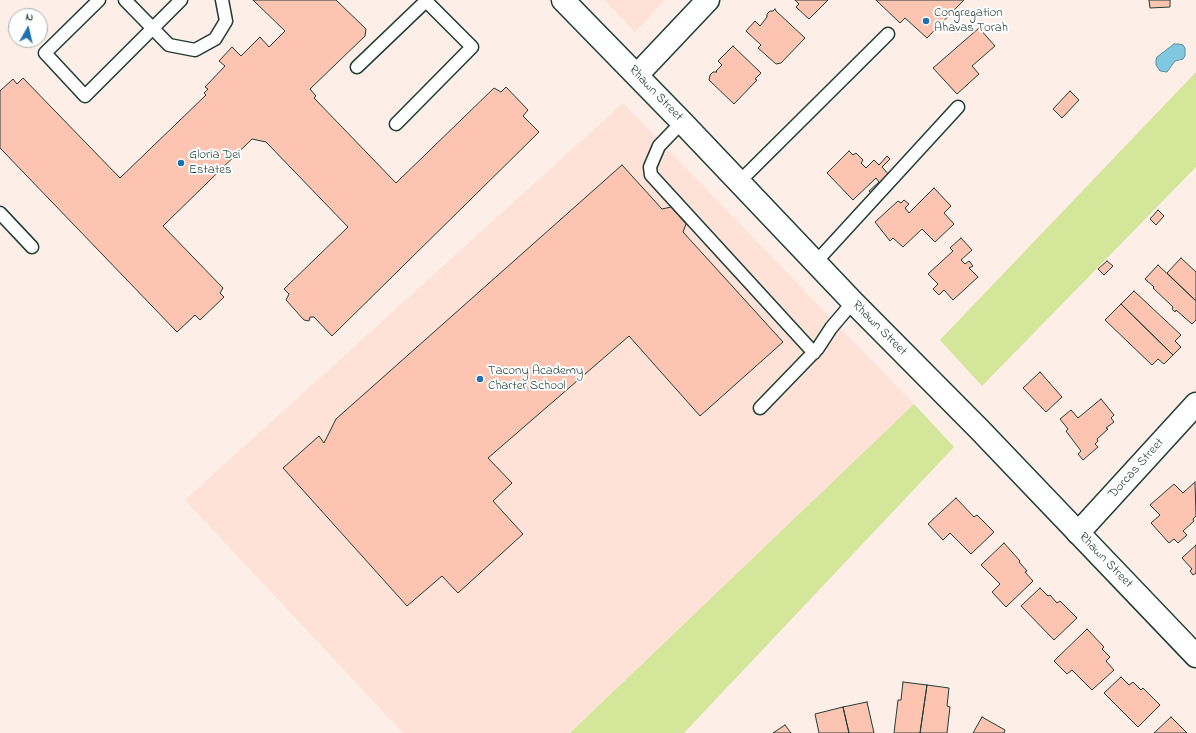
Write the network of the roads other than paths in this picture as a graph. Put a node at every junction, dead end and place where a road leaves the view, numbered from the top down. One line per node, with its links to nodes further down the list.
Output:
1 (99, 0): 8 (lane)
2 (125, 0): 8 (lane)
3 (181, 0): 8 (lane)
4 (222, 0): 8 (lane)
5 (426, 0): 10 (lane); 14 (lane)
6 (563, 0): 11 (main road, Rhawn Street)
7 (708, 0): 11 (main road)
8 (152, 28)
9 (888, 34): 15 (lane)
10 (357, 67)
11 (637, 74): 13 (main road, Rhawn Street)
12 (958, 107): 18 (lane)
13 (682, 122): 15 (main road, Rhawn Street); 20 (lane)
14 (396, 124)
15 (739, 182): 18 (main road, Rhawn Street)
16 (0, 213): 17 (lane)
17 (32, 247)
18 (816, 263): 19 (main road, Rhawn Street)
19 (853, 302): 20 (lane); 23 (main road, Rhawn Street)
20 (814, 352): 22 (lane)
21 (1196, 404): 23 (main road, Dorcas Street)
22 (760, 408)
23 (1078, 533): 24 (main road, Rhawn Street)
24 (1196, 656)

